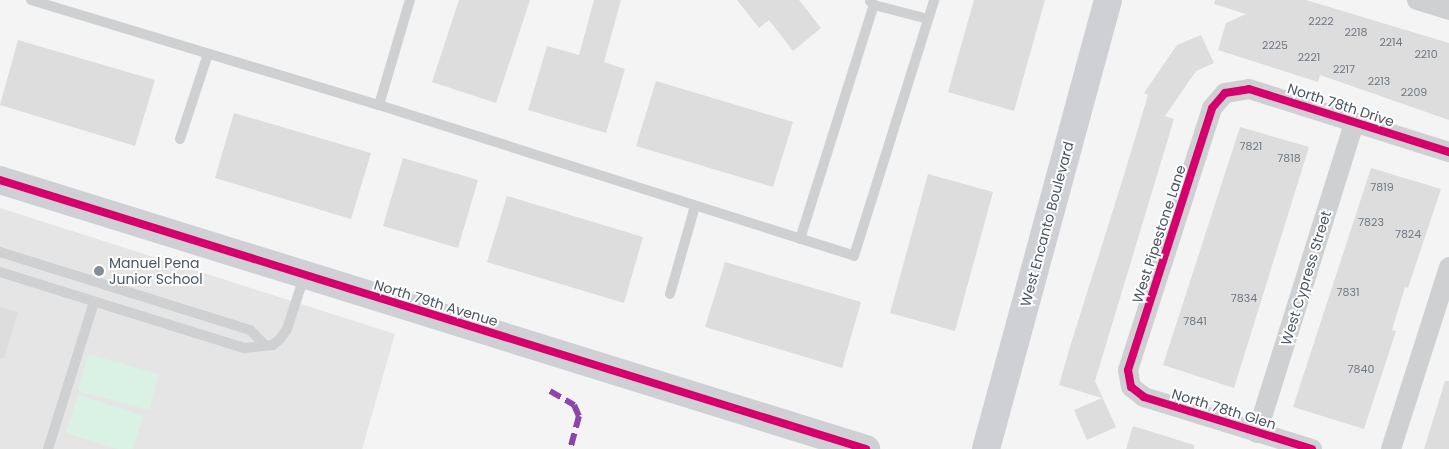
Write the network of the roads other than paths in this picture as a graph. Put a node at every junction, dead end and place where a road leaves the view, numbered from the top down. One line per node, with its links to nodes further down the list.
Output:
1 (31, 0): 9 (lane)
2 (410, 0): 11 (lane)
3 (934, 0): 8 (lane)
4 (1108, 0): 29 (street, West Encanto Boulevard)
5 (1417, 0): 7 (street)
6 (872, 3): 8 (lane); 17 (lane)
7 (1449, 10)
8 (928, 19): 17 (lane)
9 (208, 54): 11 (lane); 13 (lane)
10 (1225, 92): 12 (street, North 78th Drive); 25 (street, West Pipestone Lane)
11 (379, 105): 16 (lane)
12 (1354, 123): 14 (street, North 78th Drive); 26 (street, West Cypress Street)
13 (180, 139)
14 (1449, 152)
15 (0, 180): 21 (street, North 79th Avenue)
16 (695, 206): 17 (lane); 22 (lane)
17 (800, 239)
18 (0, 252): 24 (lane)
19 (1449, 267): 31 (street)
20 (0, 272): 23 (lane)
21 (304, 276): 24 (lane); 28 (street, North 79th Avenue)
22 (670, 294)
23 (94, 302): 24 (lane); 27 (lane)
24 (263, 343)
25 (1131, 387): 26 (street, North 78th Glen)
26 (1257, 433): 30 (street, North 78th Glen)
27 (48, 449)
28 (866, 449)
29 (986, 449)
30 (1312, 449)
31 (1392, 449)

